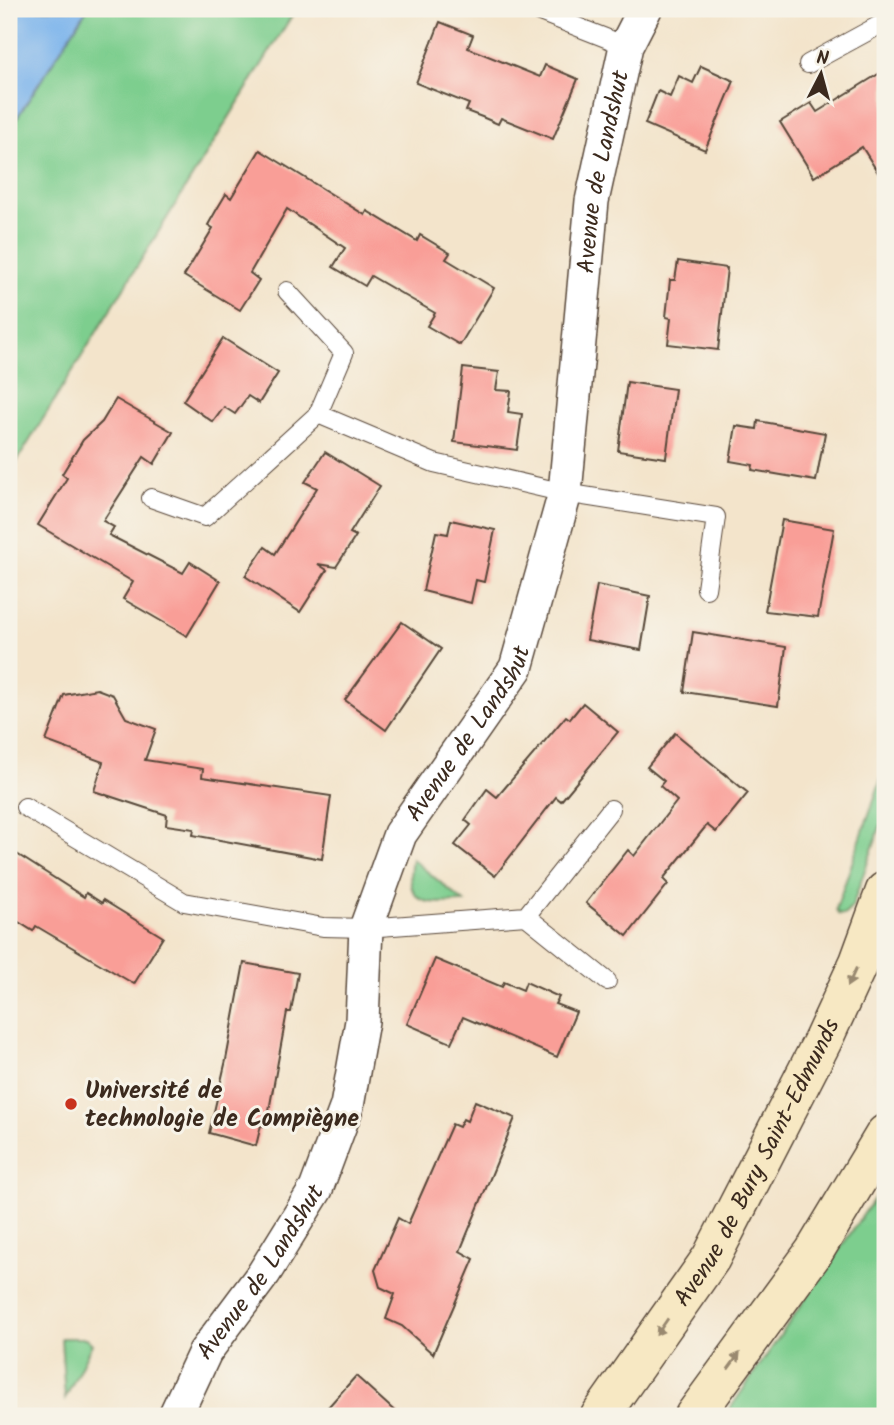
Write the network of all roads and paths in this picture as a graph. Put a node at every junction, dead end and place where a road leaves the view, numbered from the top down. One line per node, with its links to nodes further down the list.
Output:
1 (533, 9): 4 (lane)
2 (645, 9): 4 (street, Avenue de Landshut)
3 (885, 22): 5 (lane)
4 (626, 46): 8 (street, Avenue de Landshut)
5 (808, 64)
6 (287, 290): 7 (lane)
7 (318, 414): 8 (lane); 9 (lane)
8 (565, 493): 10 (lane); 15 (street, Avenue de Landshut)
9 (151, 498)
10 (706, 589)
11 (25, 807): 15 (lane)
12 (611, 808): 14 (lane)
13 (885, 891): 19 (main road, Avenue de Bury Saint-Edmunds, one-way to 19)
14 (526, 916): 15 (lane); 16 (lane)
15 (366, 928): 18 (street, Avenue de Landshut)
16 (607, 981)
17 (885, 1134): 20 (main road, one-way to 17)
18 (175, 1416)
19 (600, 1416)
20 (694, 1416)

